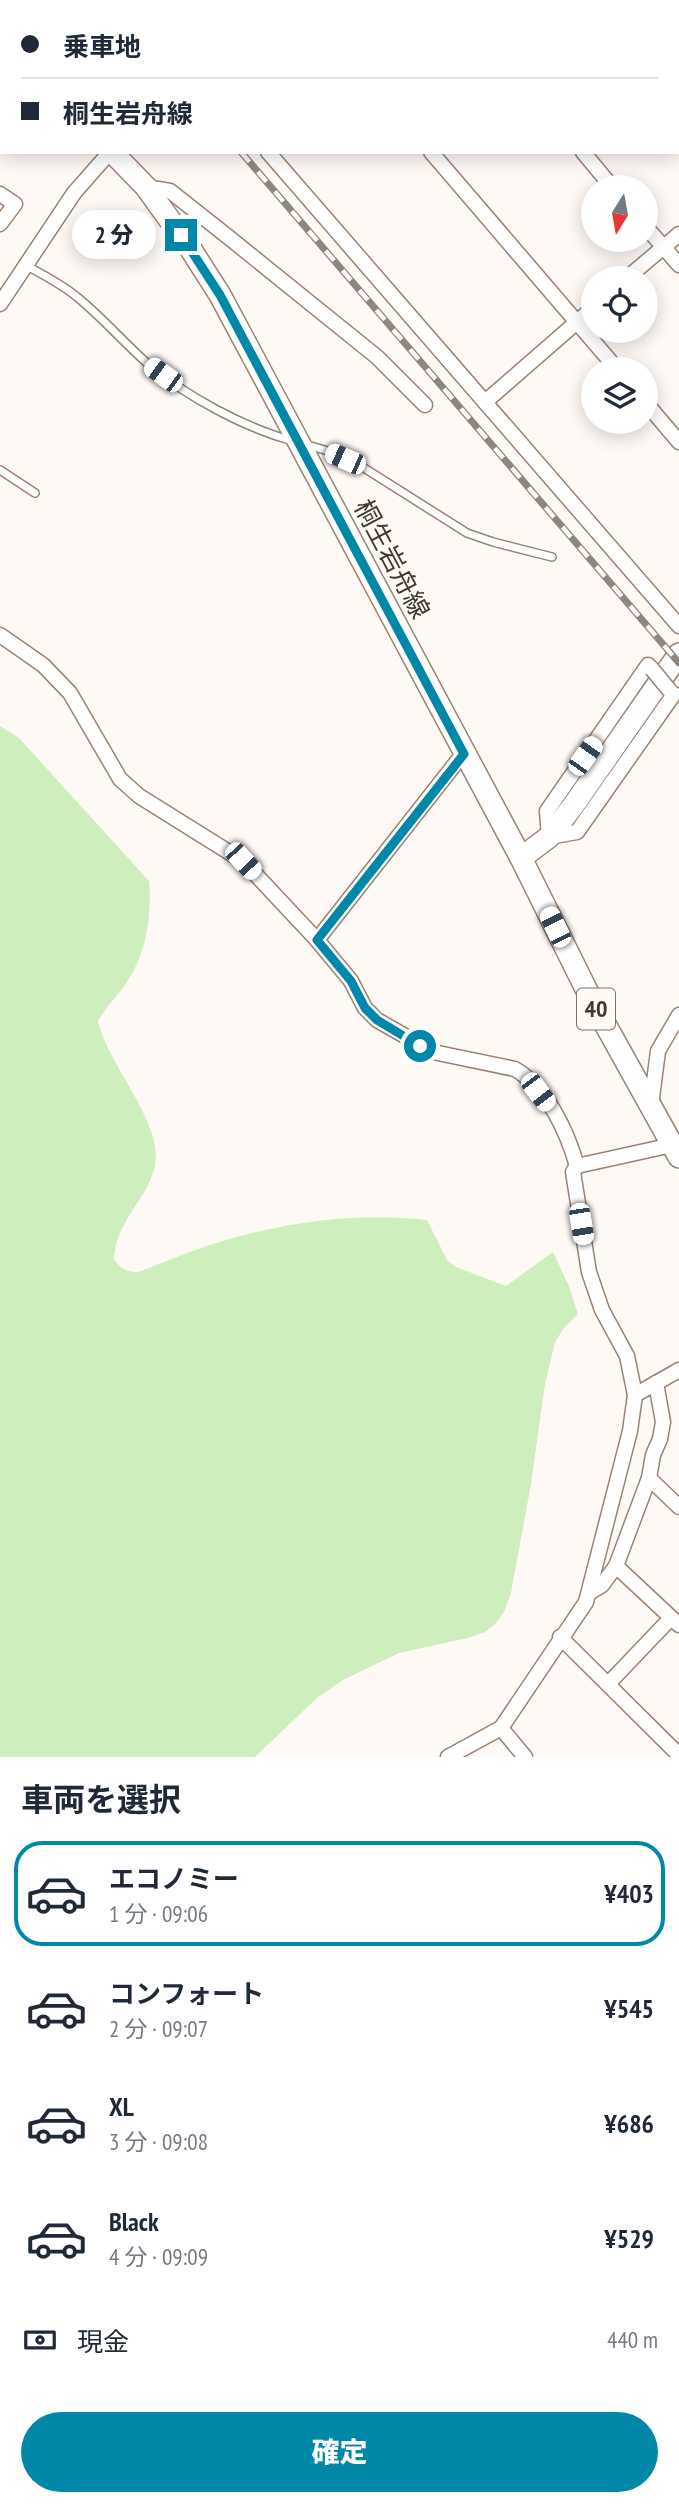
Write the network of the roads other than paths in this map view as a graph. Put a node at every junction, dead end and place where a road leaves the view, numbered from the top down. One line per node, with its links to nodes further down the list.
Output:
1 (109, 154): 14 (street)
2 (113, 154): 7 (main road, 桐生岩舟線)
3 (270, 154): 20 (street)
4 (433, 154): 18 (street)
5 (585, 154): 6 (street)
6 (602, 175)
7 (146, 187): 21 (street); 24 (main road, 桐生岩舟線)
8 (0, 194): 9 (street)
9 (0, 224)
10 (679, 234): 12 (street)
11 (658, 241): 12 (street)
12 (663, 247): 13 (street); 15 (street)
13 (679, 265)
14 (27, 266): 16 (street); 24 (lane)
15 (641, 266)
16 (0, 304)
17 (581, 318): 18 (street)
18 (577, 322): 19 (street); 20 (street)
19 (607, 357)
20 (485, 402): 28 (street)
21 (425, 405)
22 (658, 417): 23 (street)
23 (679, 442)
24 (299, 443): 27 (lane); 32 (main road, 桐生岩舟線)
25 (0, 470): 26 (lane)
26 (34, 492)
27 (552, 557)
28 (679, 624)
29 (0, 635): 35 (street)
30 (679, 654): 33 (main road)
31 (674, 695): 33 (street); 33 (street, bridge)
32 (464, 754): 34 (main road, 桐生岩舟線); 35 (street)
33 (549, 836): 34 (main road)
34 (520, 858): 37 (main road, 40)
35 (317, 940): 39 (street)
36 (679, 1015): 37 (street)
37 (651, 1107): 38 (main road, 40)
38 (676, 1151): 39 (street)
39 (577, 1166): 42 (street)
40 (679, 1370): 41 (street)
41 (656, 1382): 42 (street); 43 (street)
42 (635, 1395): 46 (street)
43 (649, 1478): 44 (street); 45 (street)
44 (679, 1507)
45 (616, 1566): 46 (street); 47 (street)
46 (589, 1594): 48 (street)
47 (675, 1622): 49 (street)
48 (560, 1637): 49 (street); 50 (street)
49 (608, 1684): 51 (street)
50 (501, 1728): 52 (street); 53 (street)
51 (679, 1755)
52 (448, 1757)
53 (525, 1757)

